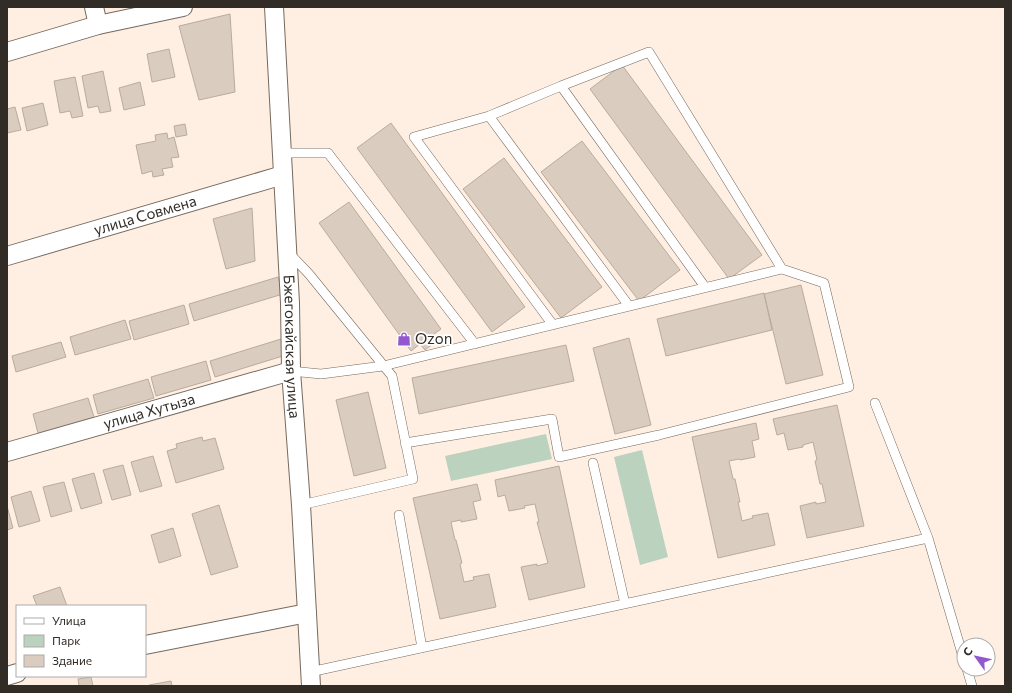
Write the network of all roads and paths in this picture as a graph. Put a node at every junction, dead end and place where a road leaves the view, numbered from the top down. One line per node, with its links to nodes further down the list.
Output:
1 (94, 7): 4 (street)
2 (183, 7): 4 (street)
3 (274, 7): 8 (street, Бжегокайская улица)
4 (98, 25): 5 (street)
5 (7, 52)
6 (561, 86): 7 (lane); 12 (lane); 13 (lane)
7 (489, 116): 14 (lane); 15 (lane)
8 (282, 152): 9 (street, Бжегокайская улица); 16 (lane)
9 (283, 175): 10 (street, Бжегокайская улица); 11 (street, улица Совмена)
10 (287, 251): 17 (lane); 18 (street, Бжегокайская улица)
11 (7, 256)
12 (782, 269): 13 (lane); 20 (lane)
13 (705, 287): 14 (lane)
14 (629, 306): 15 (lane)
15 (553, 324): 16 (lane)
16 (475, 344): 17 (lane)
17 (383, 366): 18 (lane); 20 (lane)
18 (291, 370): 21 (street, улица Хутыза); 23 (street, Бжегокайская улица)
19 (875, 403): 25 (lane)
20 (406, 443): 23 (lane)
21 (7, 452)
22 (593, 463): 26 (lane)
23 (301, 505): 27 (street, Бжегокайская улица)
24 (399, 515): 30 (lane)
25 (928, 538): 26 (lane); 28 (lane)
26 (625, 604): 30 (lane)
27 (307, 613): 29 (street); 31 (street, Бжегокайская улица)
28 (957, 637)
29 (146, 644)
30 (422, 648): 31 (lane)
31 (311, 679)

